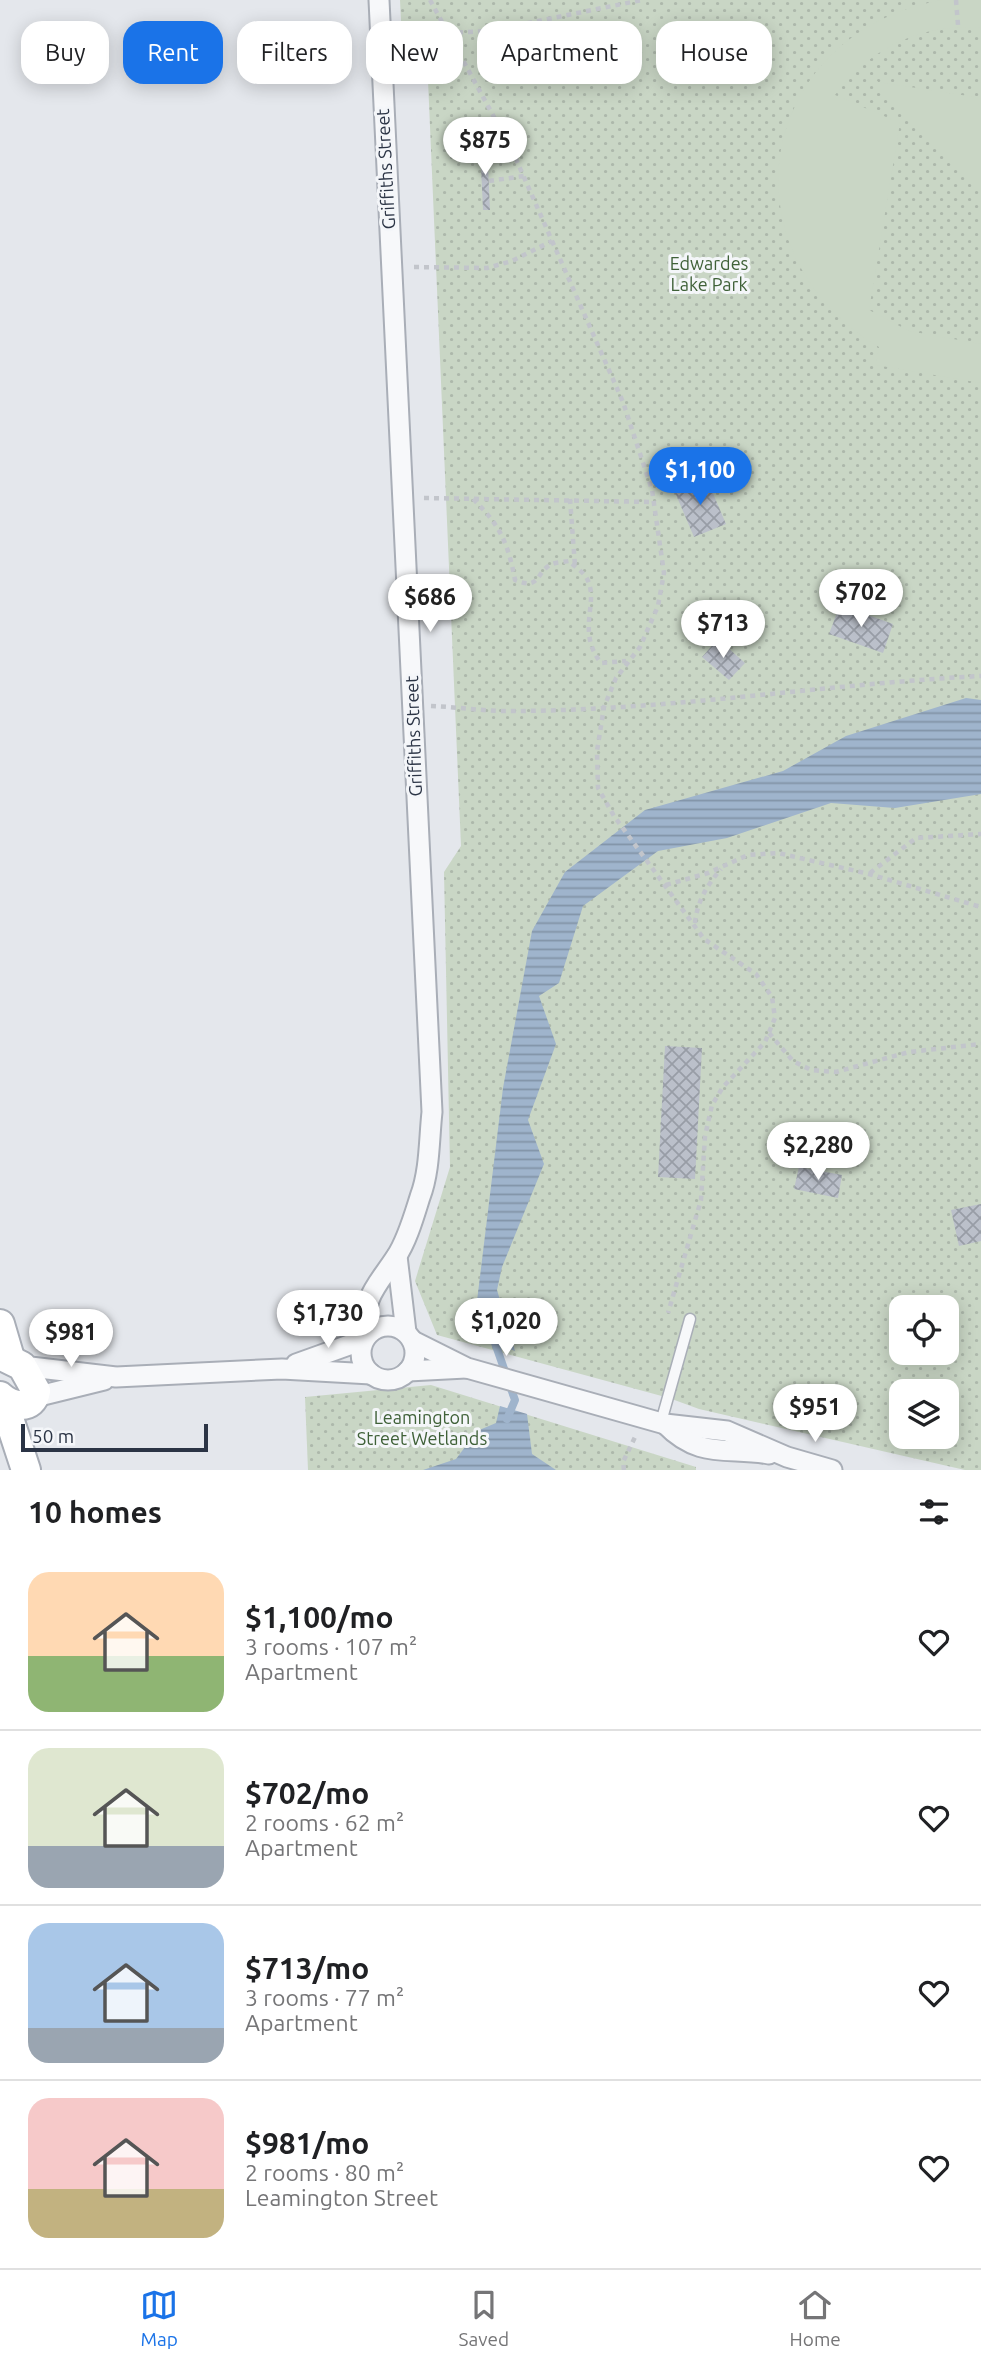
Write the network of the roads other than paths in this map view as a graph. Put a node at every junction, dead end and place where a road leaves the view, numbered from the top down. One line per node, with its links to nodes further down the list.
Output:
1 (379, 0): 2 (street, Griffiths Street)
2 (397, 1256): 5 (street, Griffiths Street); 6 (street, Griffiths Street)
3 (690, 1319): 15 (lane)
4 (0, 1324): 7 (street)
5 (410, 1336): 6 (street); 8 (street); 10 (street)
6 (365, 1337): 9 (street); 11 (street)
7 (11, 1360): 12 (street); 14 (street)
8 (467, 1368): 10 (street); 15 (street)
9 (282, 1369): 11 (street); 12 (street)
10 (408, 1371): 11 (street)
11 (371, 1374)
12 (116, 1377): 14 (street)
13 (2, 1398): 14 (street); 16 (street)
14 (34, 1399): 17 (street)
15 (663, 1423): 18 (street)
16 (26, 1470)
17 (32, 1470)
18 (832, 1470)

